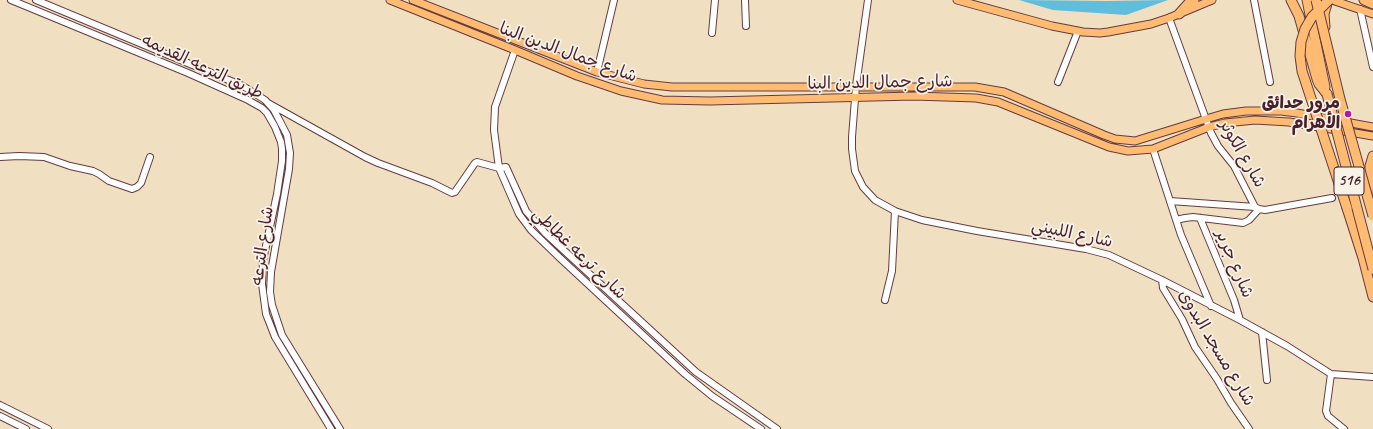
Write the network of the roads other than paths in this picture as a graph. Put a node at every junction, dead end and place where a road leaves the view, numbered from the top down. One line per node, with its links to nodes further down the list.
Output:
1 (11, 0): 48 (street, طريق الترعه القديمه)
2 (36, 0): 35 (street, طريق الترعه القديمه)
3 (390, 0): 27 (main road, شارع جمال الدين البنا)
4 (413, 0): 29 (main road, شارع جمال الدين البنا)
5 (614, 0): 29 (street)
6 (714, 0): 25 (street)
7 (745, 0): 23 (street)
8 (868, 0): 32 (street, شارع اللبيني)
9 (957, 0): 24 (main road)
10 (1194, 0): 20 (highway)
11 (1212, 0): 20 (main road)
12 (1254, 0): 31 (street)
13 (1291, 0): 33 (highway, bridge)
14 (1307, 0): 33 (highway, 516, bridge)
15 (1316, 0): 26 (highway, 516, bridge)
16 (1329, 0): 26 (highway, bridge); 60 (highway, bridge)
17 (1332, 0): 18 (main road)
18 (1362, 4): 19 (highway); 21 (main road); 28 (street)
19 (1373, 4)
20 (1179, 14): 22 (main road)
21 (1373, 14)
22 (1169, 18): 24 (main road); 37 (street, شارع الكوثر)
23 (746, 26)
24 (1078, 31): 30 (street)
25 (712, 33)
26 (1325, 40): 50 (highway, 516, bridge)
27 (516, 50): 34 (main road, شارع جمال الدين البنا); 47 (street, شارع ترعه غطاطي)
28 (1373, 67)
29 (597, 72): 32 (main road, شارع جمال الدين البنا)
30 (1058, 82)
31 (1270, 82)
32 (856, 86): 34 (street, شارع اللبيني); 37 (main road, شارع جمال الدين البنا)
33 (1327, 94): 58 (highway, 516, bridge)
34 (856, 98): 43 (main road, شارع جمال الدين البنا); 54 (street, شارع اللبيني)
35 (268, 103): 42 (street, طريق الترعه القديمه); 47 (street)
36 (1223, 114): 37 (main road, شارع جمال الدين البنا); 38 (main road); 39 (main road, شارع جمال الدين البنا)
37 (1206, 119): 40 (street, شارع الكوثر)
38 (1225, 123): 40 (main road, شارع جمال الدين البنا); 41 (main road, شارع جمال الدين البنا)
39 (1373, 126)
40 (1208, 127): 43 (main road, شارع جمال الدين البنا); 53 (street, شارع الكوثر)
41 (1373, 136)
42 (289, 144): 49 (street, شارع الترعه)
43 (1153, 149): 52 (street)
44 (1373, 156): 50 (highway)
45 (0, 157): 46 (street)
46 (150, 157)
47 (502, 167): 68 (street, شارع ترعه غطاطي); 70 (street, شارع ترعه غطاطي)
48 (278, 187): 49 (street); 74 (street, طريق الترعه القديمه)
49 (285, 188): 75 (street, شارع الترعه)
50 (1368, 196): 55 (highway, 516, bridge)
51 (1332, 198): 53 (street, شارع الكوثر)
52 (1170, 201): 53 (street); 57 (street)
53 (1257, 208): 56 (street, شارع جرير)
54 (895, 211): 59 (street, شارع اللبيني); 61 (street)
55 (1373, 216)
56 (1200, 218): 57 (street, شارع جرير); 63 (street, شارع جرير)
57 (1176, 220): 62 (street)
58 (1373, 269)
59 (1162, 280): 62 (street, شارع اللبيني); 78 (street, شارع مسجد البدوى)
60 (1373, 297)
61 (885, 300)
62 (1211, 306): 63 (street, شارع اللبيني)
63 (1240, 320): 64 (street, شارع اللبيني)
64 (1262, 332): 65 (street, شارع اللبيني); 67 (street)
65 (1331, 374): 66 (street, شارع اللبيني); 79 (street)
66 (1373, 377)
67 (1266, 380)
68 (738, 402): 70 (street); 77 (street, شارع ترعه غطاطي)
69 (0, 406): 73 (street)
70 (732, 409): 76 (street, شارع ترعه غطاطي)
71 (0, 417): 72 (street)
72 (26, 429)
73 (48, 429)
74 (332, 429)
75 (340, 429)
76 (761, 429)
77 (777, 429)
78 (1250, 429)
79 (1344, 429)

